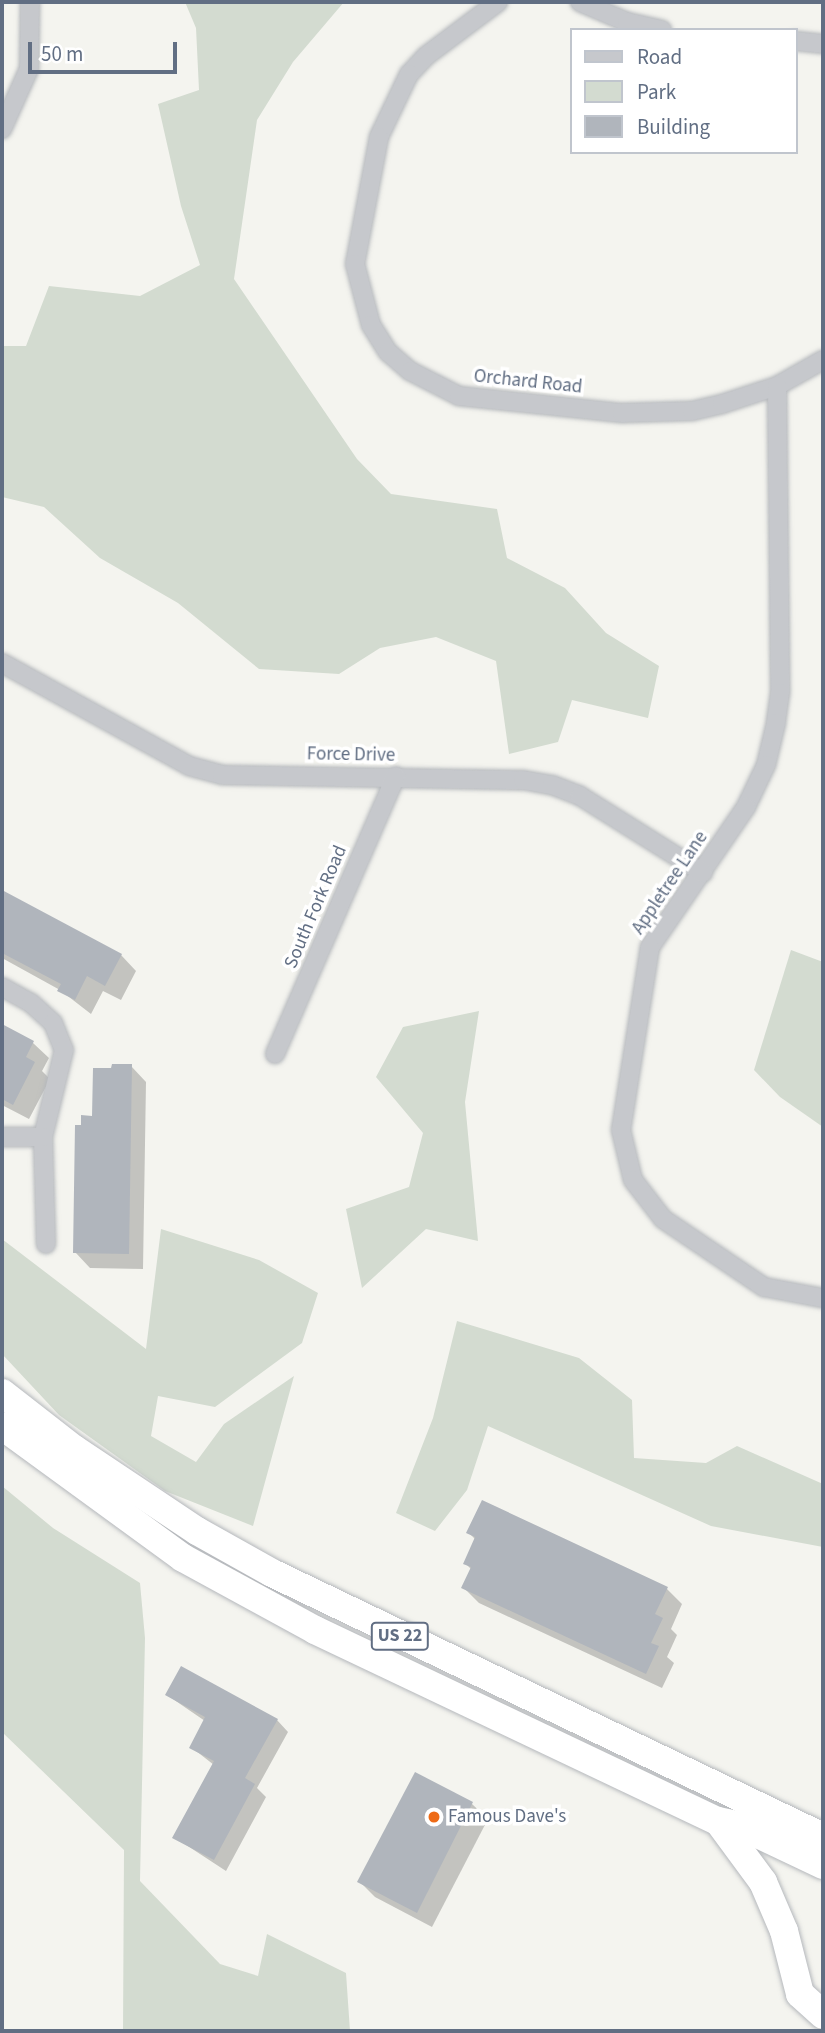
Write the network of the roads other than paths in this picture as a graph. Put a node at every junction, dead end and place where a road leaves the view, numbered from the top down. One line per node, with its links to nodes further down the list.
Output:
1 (30, 2): 7 (street)
2 (498, 2): 9 (street, Orchard Road)
3 (580, 2): 4 (street)
4 (653, 28)
5 (797, 41): 6 (street)
6 (823, 44)
7 (2, 130)
8 (823, 360): 9 (street, Orchard Road)
9 (777, 386): 12 (street, Appletree Lane)
10 (2, 663): 11 (street, Force Drive)
11 (396, 776): 12 (street, Force Drive); 14 (street, South Fork Road)
12 (703, 873): 18 (street, Appletree Lane)
13 (2, 988): 16 (street)
14 (275, 1054)
15 (2, 1137): 16 (street)
16 (43, 1137): 17 (street)
17 (46, 1244)
18 (823, 1297)
19 (2, 1393): 22 (highway, US 22)
20 (2, 1426): 21 (highway, US 22)
21 (718, 1821): 23 (highway, US 22); 24 (highway)
22 (823, 1837)
23 (823, 1865)
24 (823, 2015)

